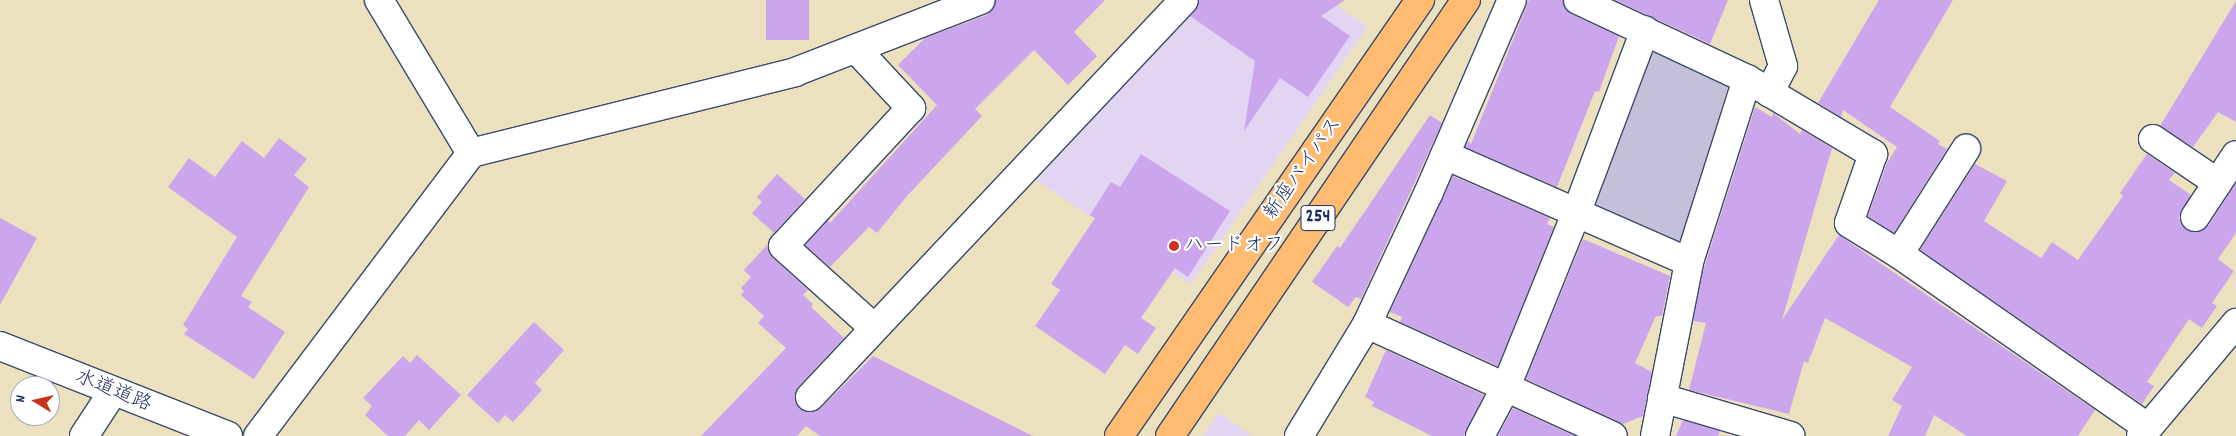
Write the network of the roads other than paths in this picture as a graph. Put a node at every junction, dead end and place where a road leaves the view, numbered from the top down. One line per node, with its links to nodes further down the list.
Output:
1 (379, 0): 14 (street)
2 (981, 0): 10 (street)
3 (1184, 0): 24 (street)
4 (1420, 0): 34 (highway, 新座バイパス / 254)
5 (1466, 0): 35 (highway, 新座バイパス / 254)
6 (1512, 0): 15 (street)
7 (1578, 0): 9 (street)
8 (1764, 0): 11 (street)
9 (1645, 30): 11 (street); 18 (street)
10 (856, 49): 14 (street); 24 (street)
11 (1758, 86): 20 (street); 21 (street)
12 (2153, 139): 17 (street)
13 (1966, 149): 20 (street)
14 (471, 154): 33 (street)
15 (1445, 154): 18 (street); 23 (street)
16 (2236, 155): 17 (street)
17 (2218, 183): 19 (street)
18 (1577, 211): 21 (street); 26 (street)
19 (2195, 217)
20 (1899, 254): 30 (street)
21 (1689, 262): 29 (street)
22 (2236, 323): 30 (street)
23 (1368, 324): 26 (street); 36 (street)
24 (874, 328): 28 (street)
25 (0, 346): 27 (street, 水道道路)
26 (1506, 387): 37 (street); 38 (street)
27 (112, 393): 31 (street); 32 (street, 水道道路)
28 (810, 397)
29 (1662, 398): 39 (street); 40 (street)
30 (2144, 432)
31 (84, 436)
32 (228, 436)
33 (258, 436)
34 (1119, 436)
35 (1170, 436)
36 (1299, 436)
37 (1480, 436)
38 (1613, 436)
39 (1655, 436)
40 (1791, 436)

